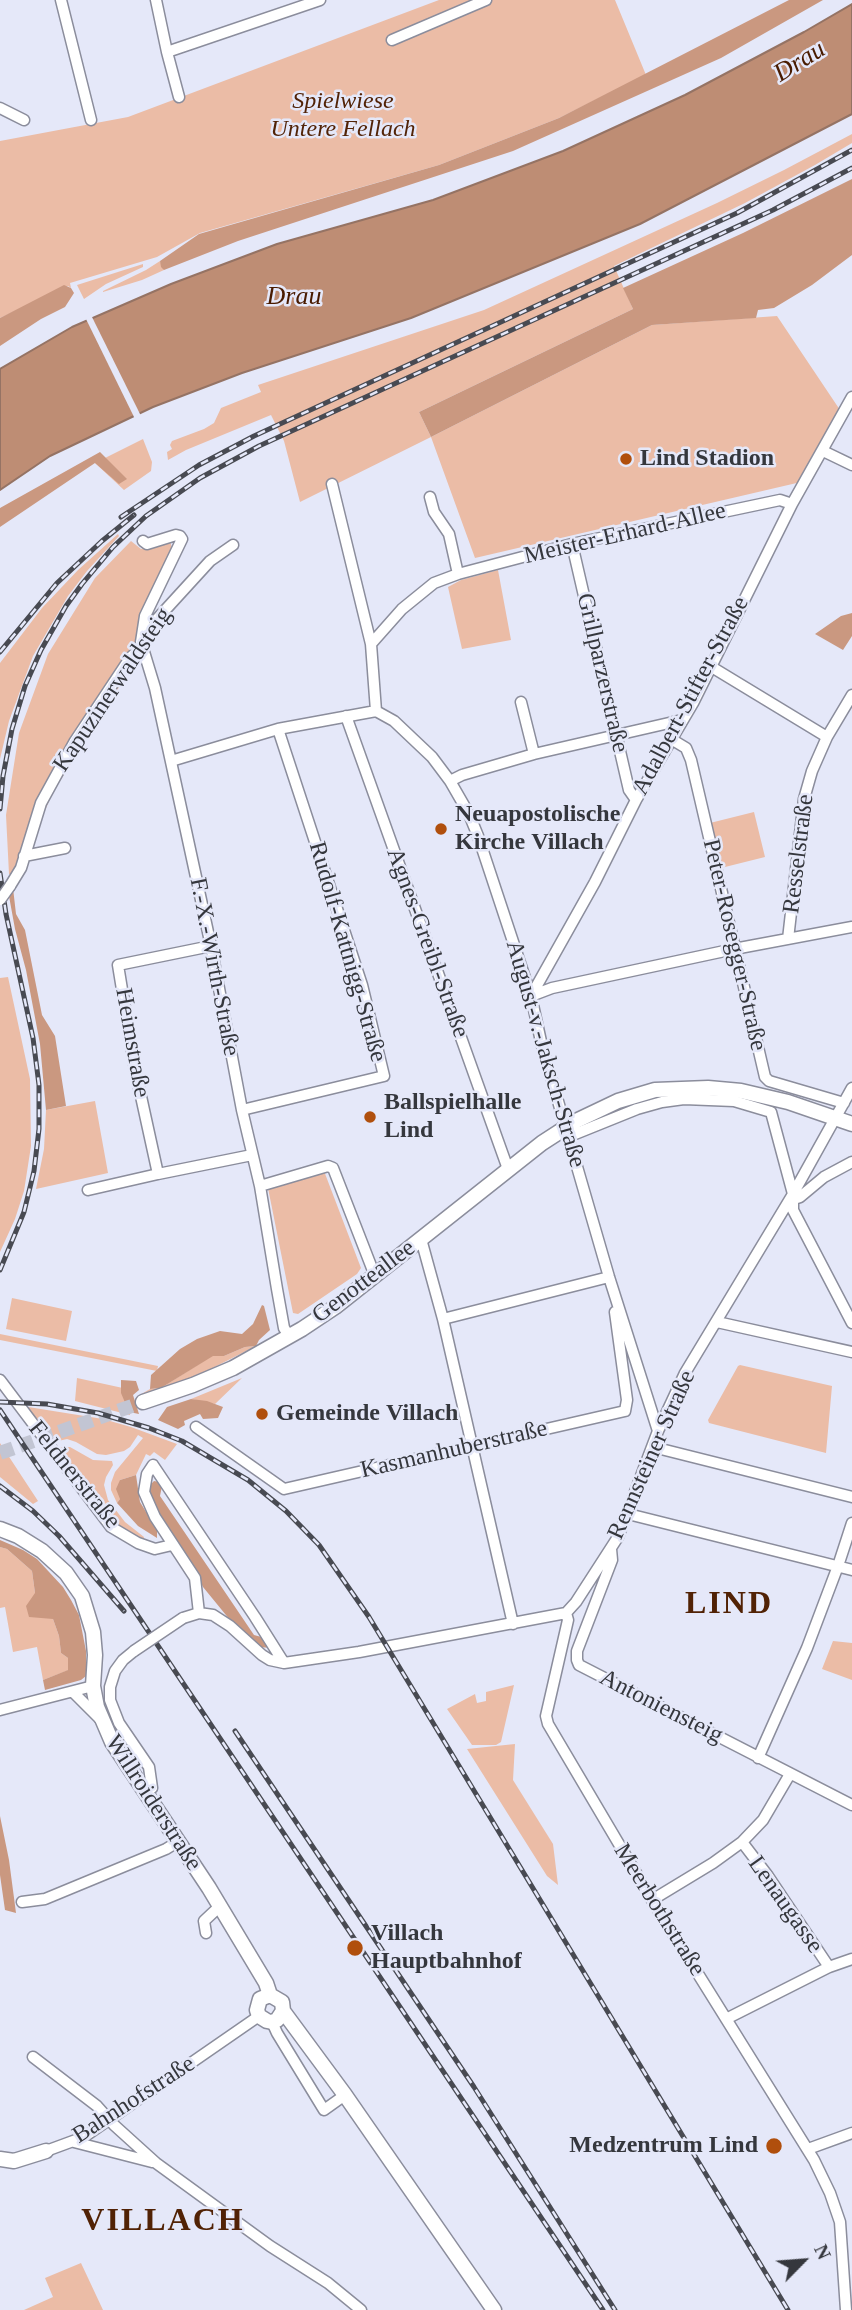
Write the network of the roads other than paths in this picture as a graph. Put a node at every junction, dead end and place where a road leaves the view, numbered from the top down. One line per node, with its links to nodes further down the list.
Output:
1 (61, 0): 10 (street)
2 (156, 0): 6 (street)
3 (320, 0): 6 (street)
4 (486, 0): 5 (street)
5 (392, 40)
6 (167, 52): 7 (street)
7 (180, 97)
8 (0, 108): 9 (street)
9 (24, 120)
10 (91, 120)
11 (852, 397): 12 (street, Adalbert-Stifter-Straße)
12 (822, 451): 13 (street); 16 (street, Adalbert-Stifter-Straße)
13 (852, 466)
14 (332, 484): 21 (street)
15 (430, 497): 20 (street)
16 (792, 504): 18 (street, Meister-Erhard-Allee); 23 (street, Adalbert-Stifter-Straße)
17 (143, 541): 22 (street)
18 (572, 544): 20 (street, Meister-Erhard-Allee); 30 (street, Grillparzerstraße)
19 (233, 545): 22 (street, Kapuzinerwaldsteig)
20 (458, 574): 21 (street, Meister-Erhard-Allee)
21 (371, 644): 26 (street)
22 (142, 647): 34 (street, F.-X.-Wirth-Straße); 38 (street, Kapuzinerwaldsteig)
23 (710, 666): 28 (street, Adalbert-Stifter-Straße); 31 (street)
24 (852, 695): 31 (street, Resselstraße)
25 (521, 702): 33 (street)
26 (376, 712): 27 (street); 35 (street, August-v.-Jaksch-Straße)
27 (345, 716): 29 (street); 53 (street, Agnes-Greibl-Straße)
28 (682, 720): 30 (street); 32 (street, Adalbert-Stifter-Straße)
29 (278, 729): 34 (street); 47 (street, Rudolf-Kattnigg-Straße)
30 (616, 735): 33 (street); 36 (street, Grillparzerstraße)
31 (827, 737): 41 (street, Resselstraße)
32 (671, 738): 36 (street, Adalbert-Stifter-Straße); 43 (street, Peter-Rosegger-Straße)
33 (534, 754): 35 (street)
34 (172, 761): 42 (street, F.-X.-Wirth-Straße)
35 (450, 781): 44 (street, August-v.-Jaksch-Straße)
36 (636, 800): 44 (street, Adalbert-Stifter-Straße)
37 (65, 848): 38 (street)
38 (24, 856): 39 (street, bridge)
39 (0, 900)
40 (852, 927): 41 (street)
41 (788, 939): 43 (street)
42 (211, 946): 47 (street, F.-X.-Wirth-Straße); 54 (street, Heimstraße)
43 (734, 949): 44 (street); 46 (street, Peter-Rosegger-Straße)
44 (531, 996): 50 (street, August-v.-Jaksch-Straße)
45 (852, 1088): 46 (street, Rennsteiner Straße)
46 (844, 1103): 48 (street, Rennsteiner Straße)
47 (242, 1110): 51 (street, F.-X.-Wirth-Straße)
48 (836, 1118): 49 (street, Genotteallee); 50 (street, Genotteallee); 57 (street, Rennsteiner Straße)
49 (852, 1124)
50 (567, 1130): 53 (street, Genotteallee); 57 (street); 60 (street, August-v.-Jaksch-Straße)
51 (252, 1155): 54 (street); 55 (street, F.-X.-Wirth-Straße)
52 (852, 1162): 57 (street)
53 (508, 1170): 58 (street, Genotteallee)
54 (158, 1174): 56 (street)
55 (260, 1186): 59 (street); 65 (street, F.-X.-Wirth-Straße)
56 (89, 1191)
57 (793, 1194): 63 (street, Rennsteiner Straße); 64 (street)
58 (421, 1239): 59 (street, Genotteallee); 62 (street)
59 (374, 1276): 65 (street, Genotteallee)
60 (609, 1277): 61 (street, August-v.-Jaksch-Straße); 62 (street)
61 (618, 1305): 70 (street, August-v.-Jaksch-Straße); 71 (street, Kasmanhuberstraße)
62 (443, 1319): 71 (street)
63 (717, 1322): 66 (street); 70 (street, Rennsteiner Straße)
64 (852, 1323)
65 (289, 1336): 68 (street, Genotteallee)
66 (852, 1352)
67 (0, 1380): 77 (street, Feldnerstraße)
68 (143, 1402)
69 (196, 1427): 71 (street, Kasmanhuberstraße)
70 (658, 1431): 72 (street, Rennsteiner Straße)
71 (472, 1445): 83 (street)
72 (653, 1447): 73 (street); 74 (street, Rennsteiner Straße)
73 (852, 1497)
74 (628, 1514): 78 (street, Rennsteiner Straße); 79 (street)
75 (852, 1523): 79 (street)
76 (0, 1529): 85 (street, Willroiderstraße)
77 (172, 1545): 81 (street); 84 (street)
78 (611, 1549): 82 (street, Rennsteiner Straße); 89 (street, Antoniensteig)
79 (838, 1566): 80 (street); 89 (street)
80 (852, 1570)
81 (198, 1612): 84 (street); 91 (street, bridge)
82 (566, 1613): 83 (street); 95 (street, Meerbothstraße)
83 (513, 1625): 84 (street)
84 (284, 1663)
85 (93, 1686): 86 (street); 88 (street, Willroiderstraße)
86 (73, 1692): 87 (street); 88 (street)
87 (0, 1710)
88 (102, 1721): 91 (street, Willroiderstraße)
89 (758, 1758): 90 (street, Antoniensteig)
90 (790, 1774): 92 (street, Antoniensteig); 94 (street)
91 (146, 1793): 93 (street, Willroiderstraße)
92 (852, 1805)
93 (179, 1841): 96 (street); 97 (street, Willroiderstraße)
94 (741, 1842): 95 (street); 100 (street, Lenaugasse)
95 (652, 1900): 103 (street, Meerbothstraße)
96 (22, 1902)
97 (220, 1906): 98 (street); 101 (street, Willroiderstraße)
98 (206, 1933)
99 (852, 1959): 100 (street)
100 (829, 1967): 103 (street)
101 (271, 1995): 102 (street, Willroiderstraße); 102 (street)
102 (271, 2016): 105 (street, Willroiderstraße); 105 (street); 106 (street, Bahnhofstraße)
103 (726, 2019): 109 (street, Meerbothstraße)
104 (33, 2057): 106 (street)
105 (345, 2095): 114 (street, Willroiderstraße)
106 (109, 2118): 108 (street, Bahnhofstraße); 112 (street)
107 (852, 2133): 109 (street)
108 (74, 2142): 110 (street, Bahnhofstraße); 112 (street)
109 (808, 2149): 115 (street, Meerbothstraße)
110 (46, 2151): 111 (street, Bahnhofstraße)
111 (0, 2159)
112 (156, 2163): 113 (street)
113 (361, 2310)
114 (494, 2310)
115 (846, 2310)

